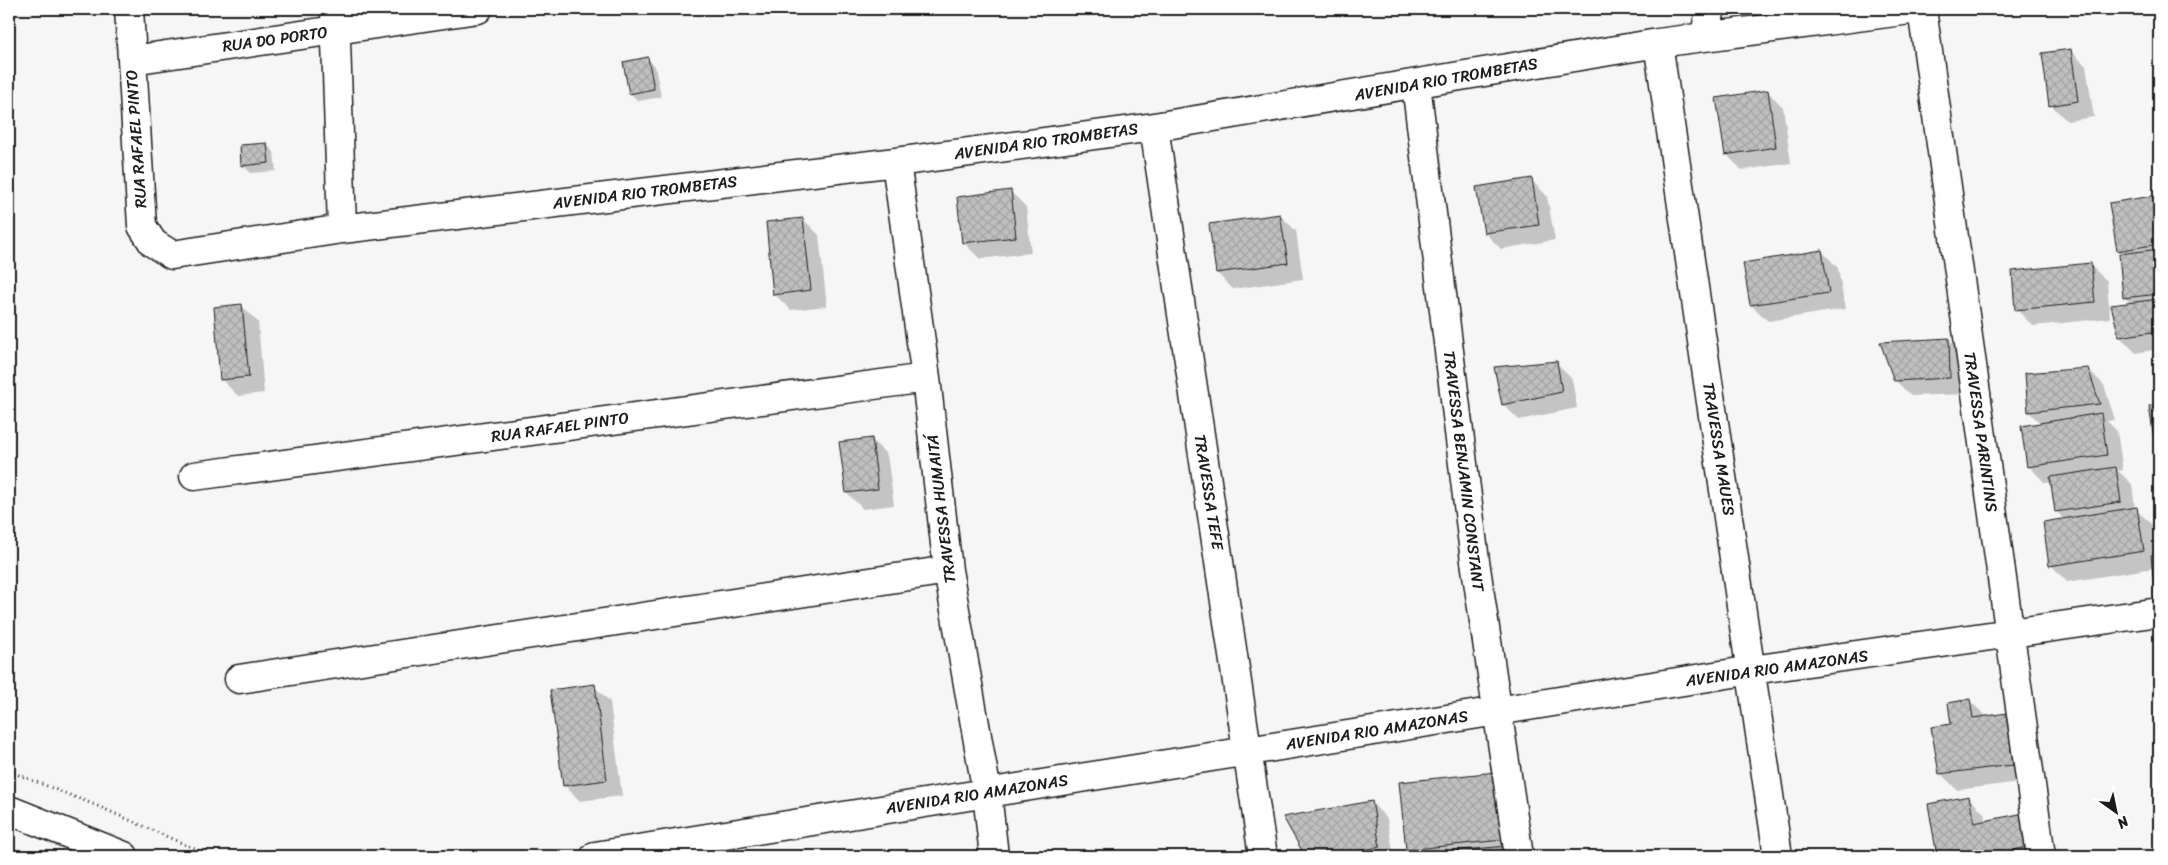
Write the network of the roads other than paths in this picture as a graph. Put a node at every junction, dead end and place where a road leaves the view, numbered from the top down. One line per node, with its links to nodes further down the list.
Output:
1 (129, 9): 9 (street, RUA RAFAEL PINTO)
2 (478, 9): 6 (street, RUA DO PORTO)
3 (1711, 9): 7 (street)
4 (1918, 9): 7 (street, AVENIDA RIO TROMBETAS)
5 (1922, 9): 19 (street, TRAVESSA PARINTINS)
6 (335, 20): 9 (street, RUA DO PORTO); 13 (street)
7 (1704, 37): 8 (street, AVENIDA RIO TROMBETAS)
8 (1658, 43): 10 (street, AVENIDA RIO TROMBETAS); 20 (street, TRAVESSA MAUES)
9 (132, 60): 14 (street, RUA RAFAEL PINTO)
10 (1416, 84): 11 (street, AVENIDA RIO TROMBETAS); 22 (street, TRAVESSA BENJAMIN CONSTANT)
11 (1154, 127): 12 (street, AVENIDA RIO TROMBETAS); 23 (street, TRAVESSA TEFE)
12 (896, 162): 13 (street, AVENIDA RIO TROMBETAS); 15 (street, TRAVESSA HUMAITÁ)
13 (342, 230): 14 (street, AVENIDA RIO TROMBETAS)
14 (172, 255)
15 (926, 378): 16 (street, RUA RAFAEL PINTO); 17 (street, TRAVESSA HUMAITÁ)
16 (194, 476)
17 (948, 570): 21 (street); 24 (street, TRAVESSA HUMAITÁ)
18 (2159, 612): 19 (street, AVENIDA RIO AMAZONAS)
19 (2010, 634): 20 (street, AVENIDA RIO AMAZONAS); 32 (street, TRAVESSA PARINTINS)
20 (1752, 670): 22 (street, AVENIDA RIO AMAZONAS); 31 (street, TRAVESSA MAUES)
21 (239, 679)
22 (1498, 711): 23 (street, AVENIDA RIO AMAZONAS); 30 (street, TRAVESSA BENJAMIN CONSTANT)
23 (1248, 750): 24 (street, AVENIDA RIO AMAZONAS); 29 (street, TRAVESSA TEFE)
24 (987, 793): 27 (street, AVENIDA RIO AMAZONAS); 28 (street, TRAVESSA HUMAITÁ)
25 (9, 810): 26 (street)
26 (124, 856)
27 (595, 856)
28 (994, 856)
29 (1263, 856)
30 (1518, 856)
31 (1778, 856)
32 (2041, 856)

